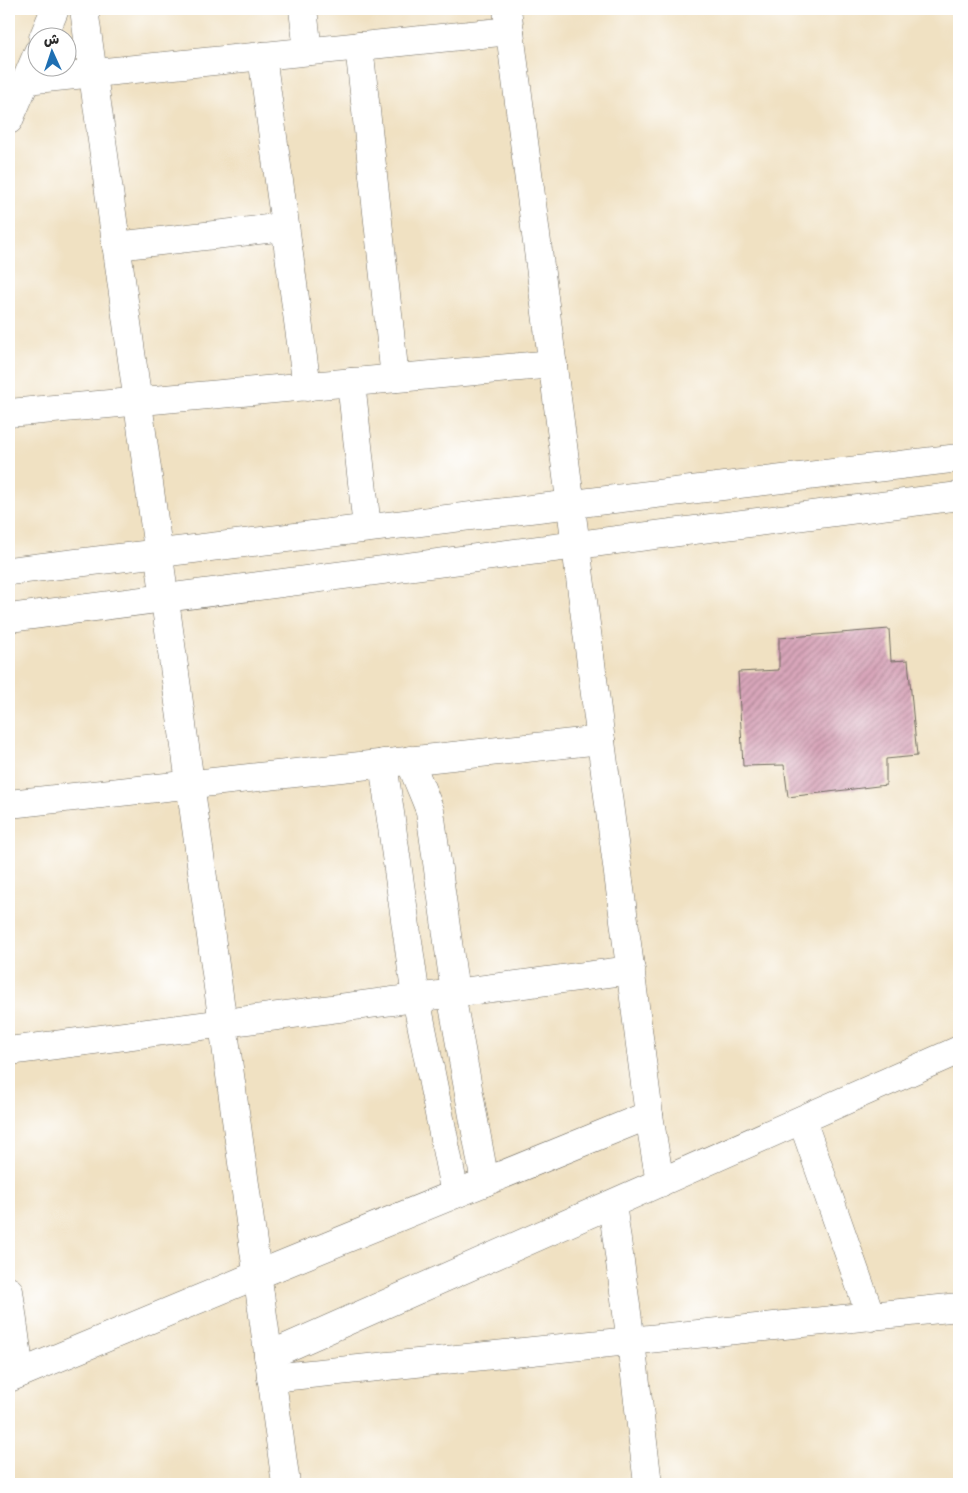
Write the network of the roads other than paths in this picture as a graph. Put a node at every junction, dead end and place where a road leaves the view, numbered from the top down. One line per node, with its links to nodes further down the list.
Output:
1 (55, 9): 5 (street)
2 (84, 9): 9 (street)
3 (303, 9): 7 (street)
4 (508, 20): 6 (street); 15 (street)
5 (47, 28)
6 (359, 46): 7 (street); 16 (street)
7 (308, 51): 8 (street)
8 (262, 56): 9 (street); 13 (street)
9 (93, 73): 11 (street); 14 (street)
10 (28, 75): 11 (street)
11 (26, 80): 12 (street)
12 (9, 120)
13 (285, 227): 14 (street); 18 (street)
14 (116, 246): 19 (street)
15 (553, 364): 16 (street); 23 (street)
16 (395, 378): 17 (street)
17 (351, 382): 18 (street); 24 (street)
18 (307, 386): 19 (street)
19 (138, 402): 20 (street); 26 (street)
20 (9, 413)
21 (959, 458): 23 (street)
22 (959, 496): 25 (street)
23 (571, 504): 24 (street); 25 (street)
24 (367, 528): 26 (street)
25 (576, 545): 28 (street); 30 (street)
26 (158, 553): 27 (street); 28 (street)
27 (9, 570)
28 (165, 598): 29 (street); 33 (street)
29 (9, 618)
30 (601, 740): 31 (street); 35 (street)
31 (410, 760): 32 (street); 36 (street)
32 (383, 763): 33 (street); 37 (street)
33 (190, 784): 34 (street); 38 (street)
34 (9, 804)
35 (631, 970): 36 (street); 41 (street)
36 (453, 994): 37 (street); 43 (street)
37 (416, 998): 38 (street); 45 (street)
38 (223, 1024): 40 (street); 47 (street)
39 (959, 1050): 42 (street)
40 (9, 1051)
41 (649, 1115): 43 (street); 44 (street)
42 (802, 1120): 44 (street); 50 (street)
43 (486, 1182): 45 (street)
44 (660, 1183): 46 (street)
45 (455, 1194): 47 (street)
46 (612, 1204): 51 (street); 52 (street)
47 (257, 1275): 52 (street); 53 (street)
48 (9, 1291): 53 (street)
49 (959, 1307): 50 (street)
50 (871, 1317): 51 (street)
51 (631, 1342): 52 (street); 55 (street)
52 (270, 1367): 54 (street)
53 (14, 1376)
54 (286, 1484)
55 (648, 1484)

